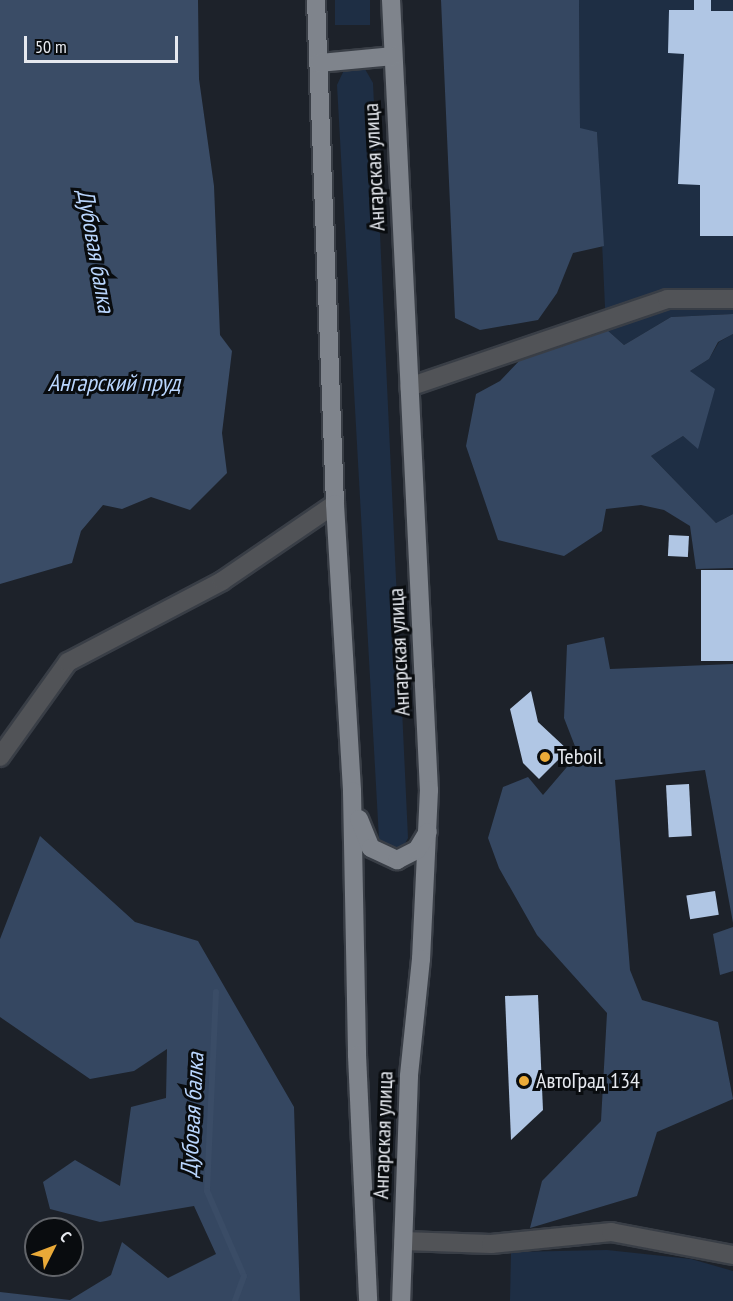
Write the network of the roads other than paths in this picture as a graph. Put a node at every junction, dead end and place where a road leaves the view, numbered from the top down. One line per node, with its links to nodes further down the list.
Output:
1 (316, 0): 4 (main road, Ангарская улица)
2 (391, 0): 3 (main road, Ангарская улица)
3 (393, 56): 4 (main road); 6 (main road, Ангарская улица)
4 (319, 63): 7 (main road, Ангарская улица)
5 (733, 299): 6 (street)
6 (410, 387): 10 (main road, Ангарская улица)
7 (335, 504): 8 (street); 9 (main road, Ангарская улица)
8 (0, 757)
9 (352, 791): 10 (main road); 13 (main road, Ангарская улица)
10 (429, 830): 11 (main road, Ангарская улица)
11 (403, 1241): 12 (street); 14 (main road, Ангарская улица)
12 (733, 1255)
13 (368, 1301)
14 (401, 1301)

